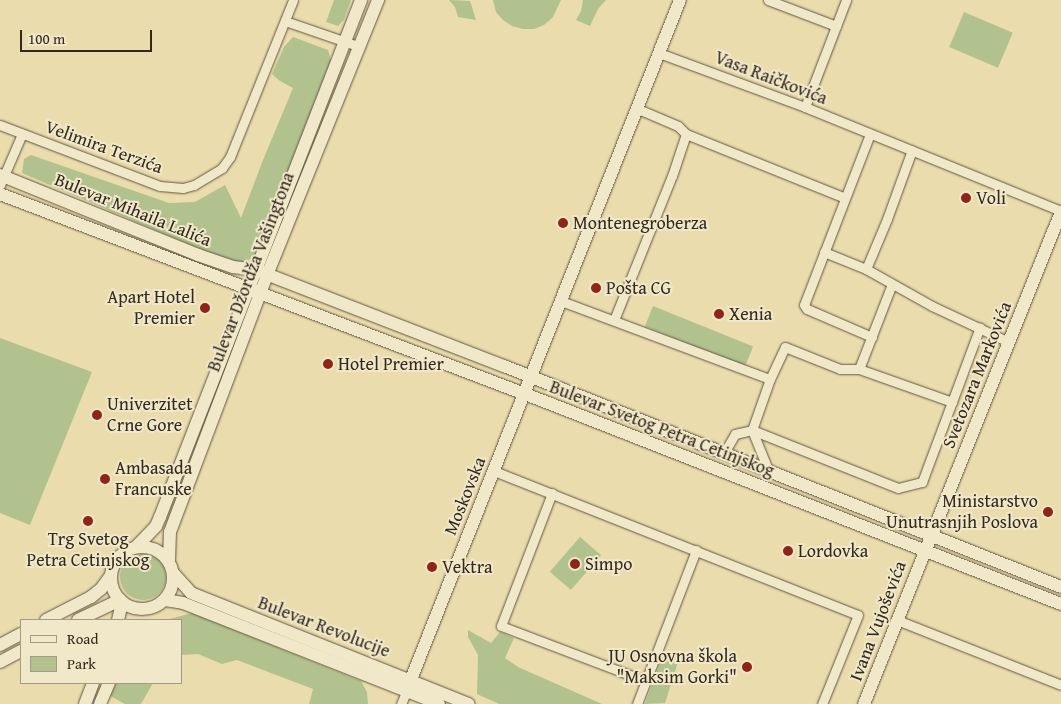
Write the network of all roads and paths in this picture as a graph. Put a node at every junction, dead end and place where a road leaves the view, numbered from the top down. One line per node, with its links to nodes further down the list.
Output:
1 (293, 0): 7 (street, Velimira Terzića)
2 (361, 0): 9 (main road, Bulevar Džordža Vašingtona)
3 (378, 0): 10 (main road, Bulevar Džordža Vašingtona)
4 (680, 0): 11 (main road, Moskovska)
5 (768, 0): 8 (street)
6 (846, 0): 8 (street)
7 (285, 21): 9 (street); 15 (street, Velimira Terzića)
8 (836, 26): 12 (street)
9 (344, 41): 10 (street); 25 (main road, Bulevar Džordža Vašingtona)
10 (358, 46): 25 (main road, Bulevar Džordža Vašingtona)
11 (659, 53): 12 (street, Vasa Raičkovića); 13 (main road, Moskovska)
12 (805, 108): 17 (street, Vasa Raičkovića)
13 (638, 109): 16 (street); 28 (main road, Moskovska)
14 (0, 125): 15 (street, Velimira Terzića)
15 (22, 134): 19 (street)
16 (686, 134): 21 (street); 29 (street)
17 (870, 134): 18 (street, Vasa Raičkovića); 21 (street)
18 (912, 150): 22 (street, Vasa Raičkovića); 24 (street)
19 (1, 179): 25 (main road, Bulevar Mihaila Lalića)
20 (0, 194): 27 (main road, Bulevar Mihaila Lalića)
21 (846, 198): 23 (street)
22 (1061, 211): 32 (main road, Svetozara Markovića)
23 (824, 252): 24 (street); 31 (street)
24 (866, 269): 26 (street)
25 (262, 273): 27 (main road, Bulevar Džordža Vašingtona); 34 (main road, Bulevar Svetog Petra Cetinjskog)
26 (892, 284): 30 (street); 31 (street)
27 (255, 290): 36 (main road, Bulevar Svetog Petra Cetinjskog); 45 (main road, Bulevar Džordža Vašingtona); 48 (main road, Bulevar Džordža Vašingtona)
28 (561, 301): 29 (street); 34 (main road, Moskovska)
29 (614, 320): 35 (street)
30 (980, 327): 32 (street); 37 (street, Svetozara Markovića)
31 (872, 337): 33 (street)
32 (1009, 342): 44 (main road, Svetozara Markovića)
33 (859, 369): 35 (street); 37 (street)
34 (532, 377): 36 (main road, Moskovska); 39 (main road, Bulevar Svetog Petra Cetinjskog)
35 (770, 379): 38 (street)
36 (525, 394): 40 (main road, Moskovska); 47 (main road, Bulevar Svetog Petra Cetinjskog)
37 (952, 402): 42 (street, Svetozara Markovića)
38 (752, 430): 39 (street); 41 (street, Bulevar Svetog Petra Cetinjskog); 42 (street, Bulevar Svetog Petra Cetinjskog)
39 (724, 453): 41 (main road, Bulevar Svetog Petra Cetinjskog)
40 (494, 471): 43 (street); 69 (main road, Moskovska)
41 (769, 472): 44 (main road, Bulevar Svetog Petra Cetinjskog)
42 (922, 482)
43 (552, 493): 46 (street); 65 (street)
44 (931, 535): 47 (main road, Svetozara Markovića); 51 (main road, Bulevar Svetog Petra Cetinjskog)
45 (136, 547): 48 (main road); 50 (main road)
46 (696, 550): 65 (street); 76 (street, Ivana Vujoševića)
47 (924, 550): 54 (main road, Bulevar Svetog Petra Cetinjskog); 60 (main road, Ivana Vujoševića)
48 (169, 560): 49 (main road)
49 (174, 574): 52 (main road); 69 (main road, Bulevar Revolucije)
50 (111, 575): 53 (main road); 56 (main road)
51 (1061, 587)
52 (165, 600): 55 (main road); 69 (main road, Bulevar Revolucije)
53 (121, 601): 55 (main road); 57 (main road); 58 (main road)
54 (1061, 604)
55 (144, 609): 59 (main road)
56 (48, 619)
57 (80, 619)
58 (118, 619)
59 (136, 619)
60 (897, 620): 68 (street); 77 (main road, Ivana Vujoševića)
61 (20, 635): 62 (main road)
62 (0, 645)
63 (20, 652): 64 (main road)
64 (0, 662)
65 (646, 681): 75 (street)
66 (93, 684): 70 (main road)
67 (108, 684): 71 (main road)
68 (1061, 685)
69 (408, 686): 72 (street, Moskovska); 73 (main road, Bulevar Revolucije); 74 (main road, Bulevar Revolucije)
70 (85, 704)
71 (100, 704)
72 (401, 704)
73 (439, 704)
74 (469, 704)
75 (637, 704)
76 (822, 704)
77 (864, 704)

